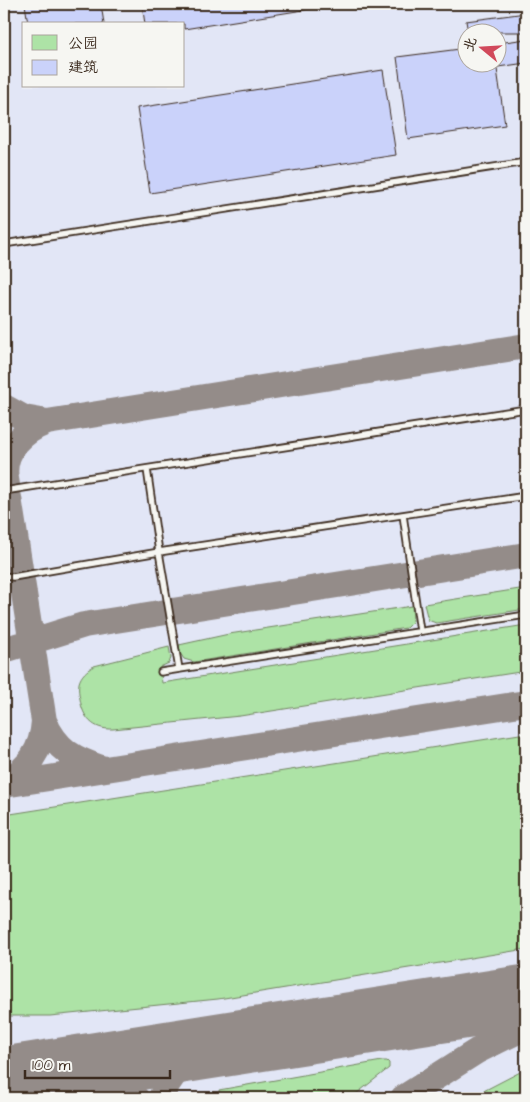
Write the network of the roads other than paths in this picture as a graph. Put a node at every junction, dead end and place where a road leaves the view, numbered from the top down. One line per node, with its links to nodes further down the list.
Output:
1 (526, 162): 2 (lane)
2 (4, 244)
3 (526, 409): 4 (lane)
4 (147, 469): 5 (lane); 8 (lane)
5 (4, 491)
6 (526, 496): 7 (lane)
7 (403, 515): 8 (lane); 11 (lane)
8 (159, 552): 9 (lane); 12 (lane)
9 (4, 576)
10 (526, 614): 11 (lane)
11 (420, 631): 12 (lane)
12 (179, 669): 13 (lane)
13 (161, 672)

